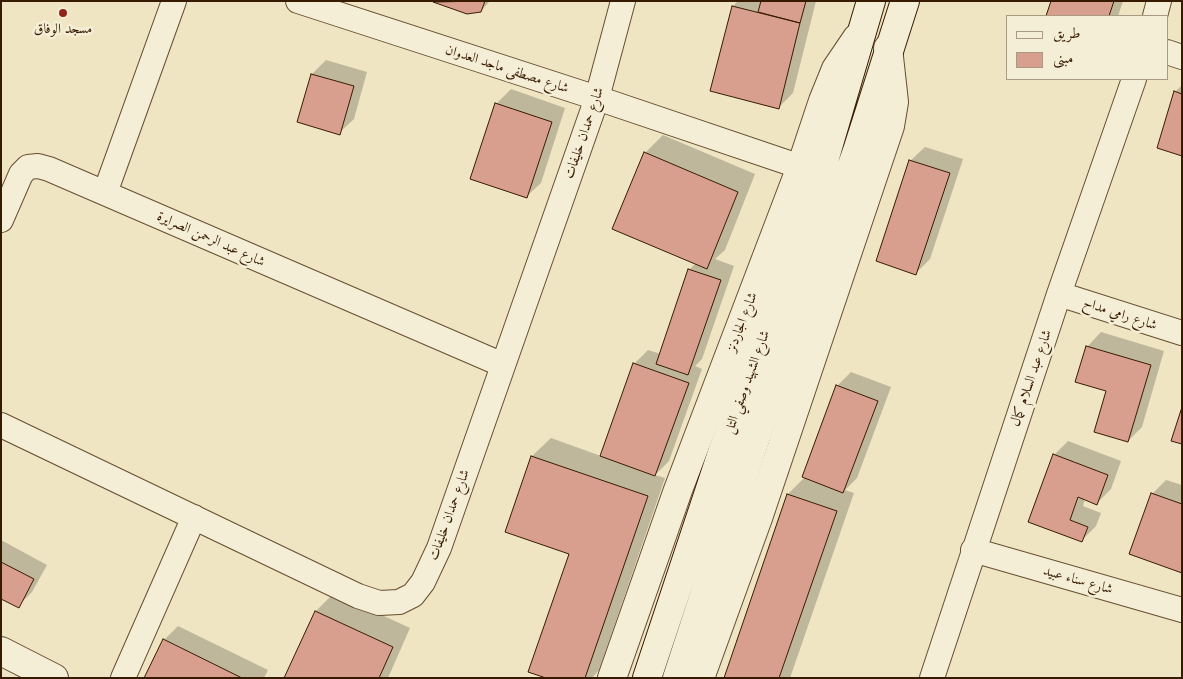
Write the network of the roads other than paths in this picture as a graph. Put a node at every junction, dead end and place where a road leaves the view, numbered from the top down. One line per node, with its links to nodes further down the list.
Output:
1 (174, 1): 15 (street)
2 (298, 1): 13 (street, شارع مصطفى ماجد العدوان)
3 (623, 1): 13 (street, شارع حمدان خليفات)
4 (871, 1): 8 (main road)
5 (905, 1): 9 (main road)
6 (1160, 1): 7 (street)
7 (1155, 15)
8 (864, 28): 14 (main road, شارع الجاردنز); 28 (main road, شارع الشهيد وصفي التل)
9 (888, 48): 29 (main road, شارع الشهيد وصفي التل); 30 (main road)
10 (1168, 52): 11 (street)
11 (1182, 57)
12 (1134, 80): 17 (street, شارع عبد السلام كمال)
13 (597, 98): 14 (street, شارع مصطفى ماجد العدوان); 19 (street, شارع حمدان خليفات)
14 (802, 167): 27 (main road, شارع الجاردنز)
15 (105, 193): 16 (street, شارع عبد الرحمن الصرايرة); 19 (street, شارع عبد الرحمن الصرايرة)
16 (1, 220)
17 (1059, 294): 18 (street, شارع رامي مداح); 22 (street, شارع عبد السلام كمال)
18 (1182, 333)
19 (503, 365): 21 (street, شارع حمدان خليفات)
20 (1, 425): 21 (street, شارع حمدان خليفات)
21 (194, 517): 26 (street)
22 (973, 550): 23 (street, شارع سناء عبيد); 31 (street, شارع عبد السلام كمال)
23 (1182, 610)
24 (1, 651): 25 (main road)
25 (54, 678)
26 (123, 678)
27 (612, 678)
28 (646, 678)
29 (677, 678)
30 (700, 678)
31 (932, 678)

